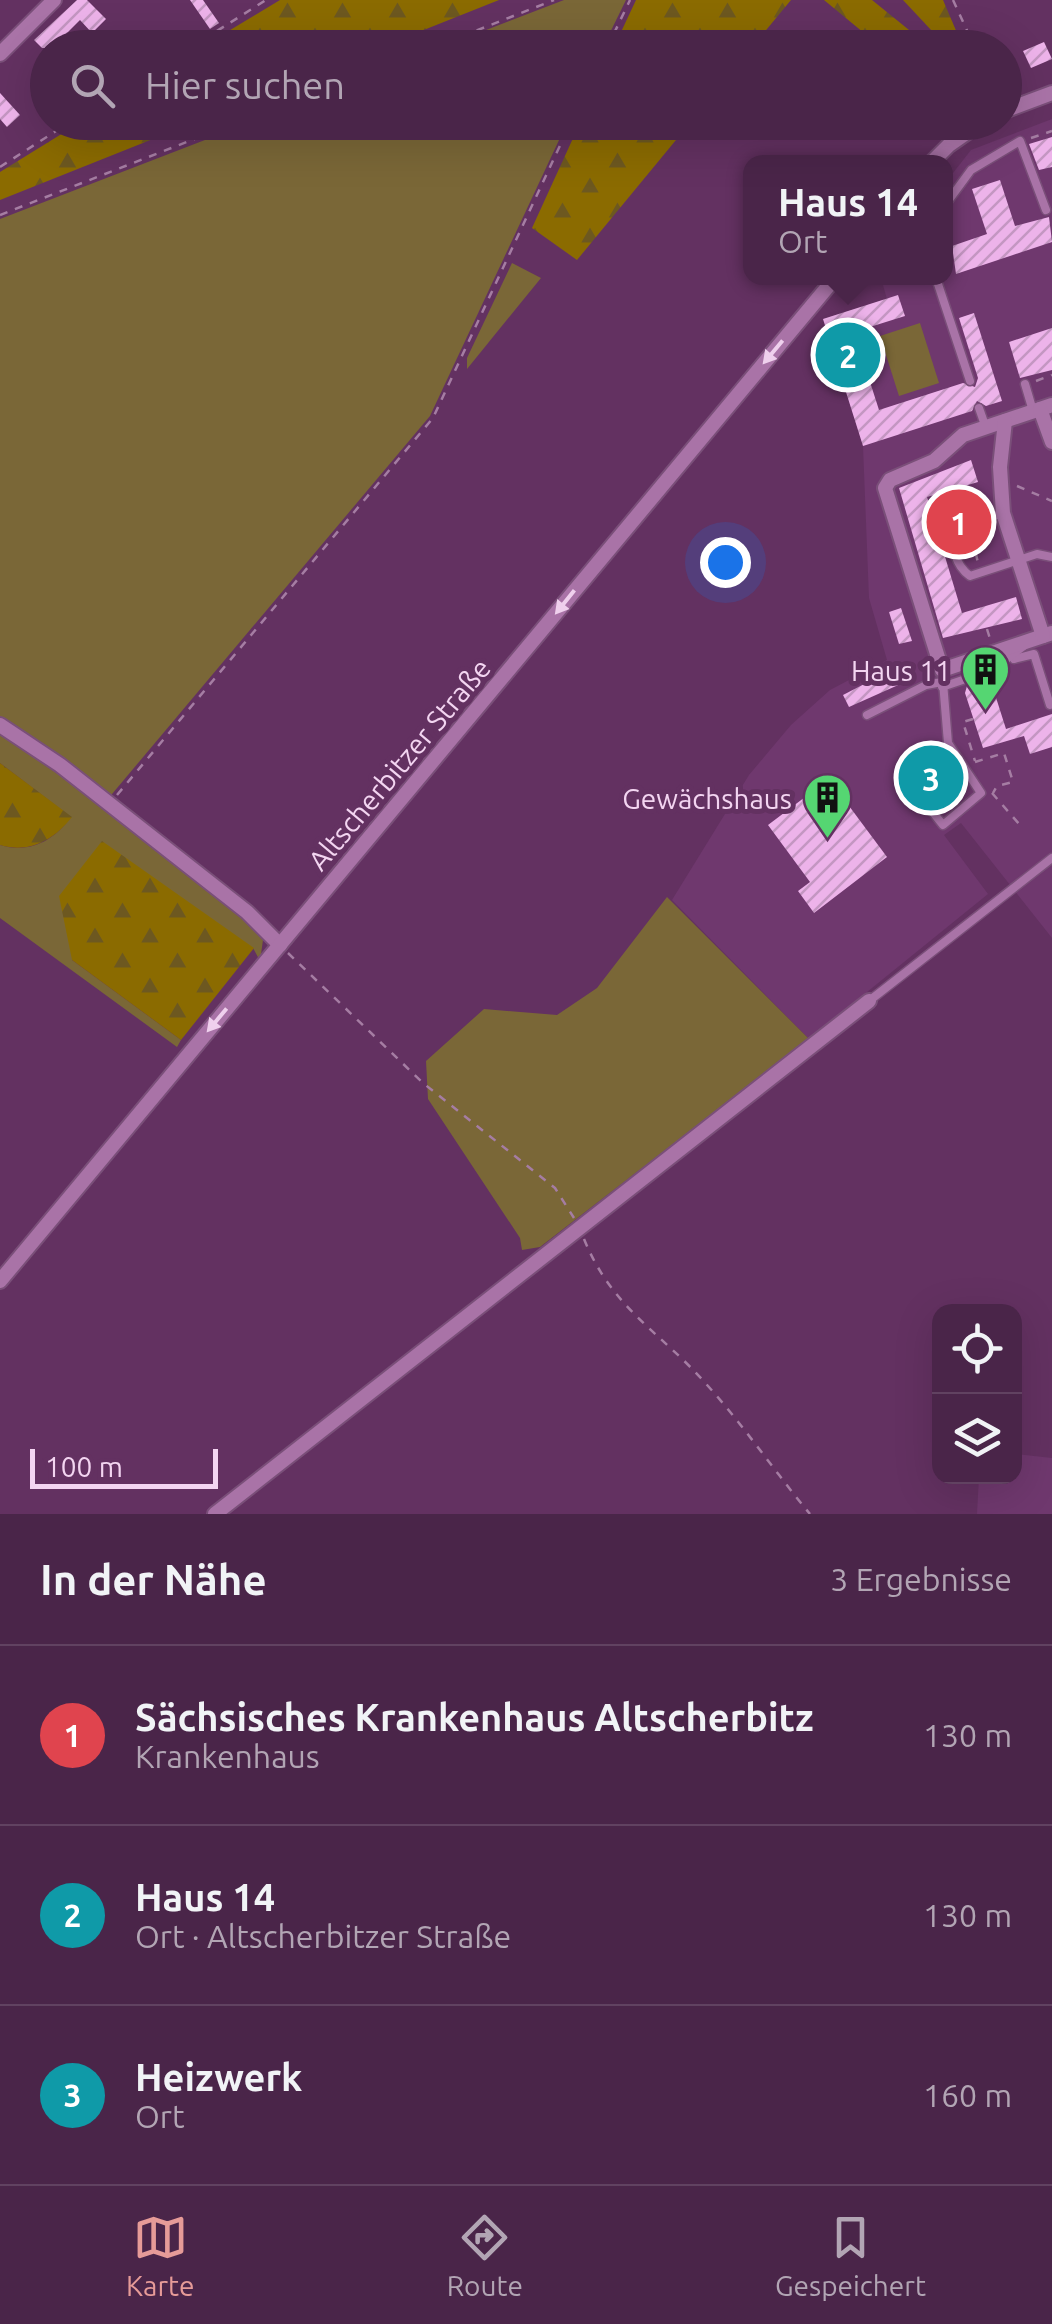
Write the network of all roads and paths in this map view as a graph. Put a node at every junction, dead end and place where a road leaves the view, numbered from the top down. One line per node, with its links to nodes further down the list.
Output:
1 (54, 0): 10 (street)
2 (266, 0): 6 (path)
3 (554, 0): 7 (path)
4 (630, 0): 8 (path)
5 (953, 0): 9 (path)
6 (218, 30)
7 (478, 30)
8 (616, 30)
9 (967, 30)
10 (0, 54)
11 (1052, 93): 12 (street)
12 (1022, 105)
13 (1052, 130): 17 (path)
14 (41, 140): 18 (path)
15 (192, 140): 21 (path)
16 (563, 140): 47 (path)
17 (1020, 142): 19 (lane); 20 (lane)
18 (0, 166)
19 (953, 194)
20 (1046, 210)
21 (0, 215)
22 (829, 285): 51 (street, Altscherbitzer Straße, one-way to 51)
23 (938, 285): 25 (lane)
24 (1052, 376): 26 (path)
25 (970, 381)
26 (1024, 384): 28 (lane)
27 (979, 408): 30 (lane)
28 (1042, 408): 29 (street); 31 (street)
29 (1005, 421): 30 (street); 32 (street)
30 (986, 428): 39 (street)
31 (1052, 442)
32 (1003, 513): 35 (street); 36 (lane)
33 (974, 554): 36 (path)
34 (1052, 557): 35 (lane)
35 (1020, 559): 36 (lane); 37 (street)
36 (984, 571)
37 (1041, 637): 38 (lane); 39 (street)
38 (1010, 660): 39 (lane); 40 (lane)
39 (942, 680): 41 (lane); 45 (lane)
40 (1050, 706)
41 (867, 715)
42 (973, 719): 44 (path)
43 (0, 725): 47 (street)
44 (975, 762): 45 (path); 46 (path)
45 (980, 789): 46 (path); 48 (lane)
46 (993, 794): 49 (path)
47 (108, 805): 51 (street)
48 (926, 805)
49 (1020, 825)
50 (1052, 858): 52 (lane)
51 (280, 945): 53 (path); 54 (street, Altscherbitzer Straße, one-way to 54)
52 (869, 1001): 53 (street)
53 (579, 1226): 55 (street); 56 (path)
54 (0, 1281)
55 (216, 1514)
56 (810, 1514)

